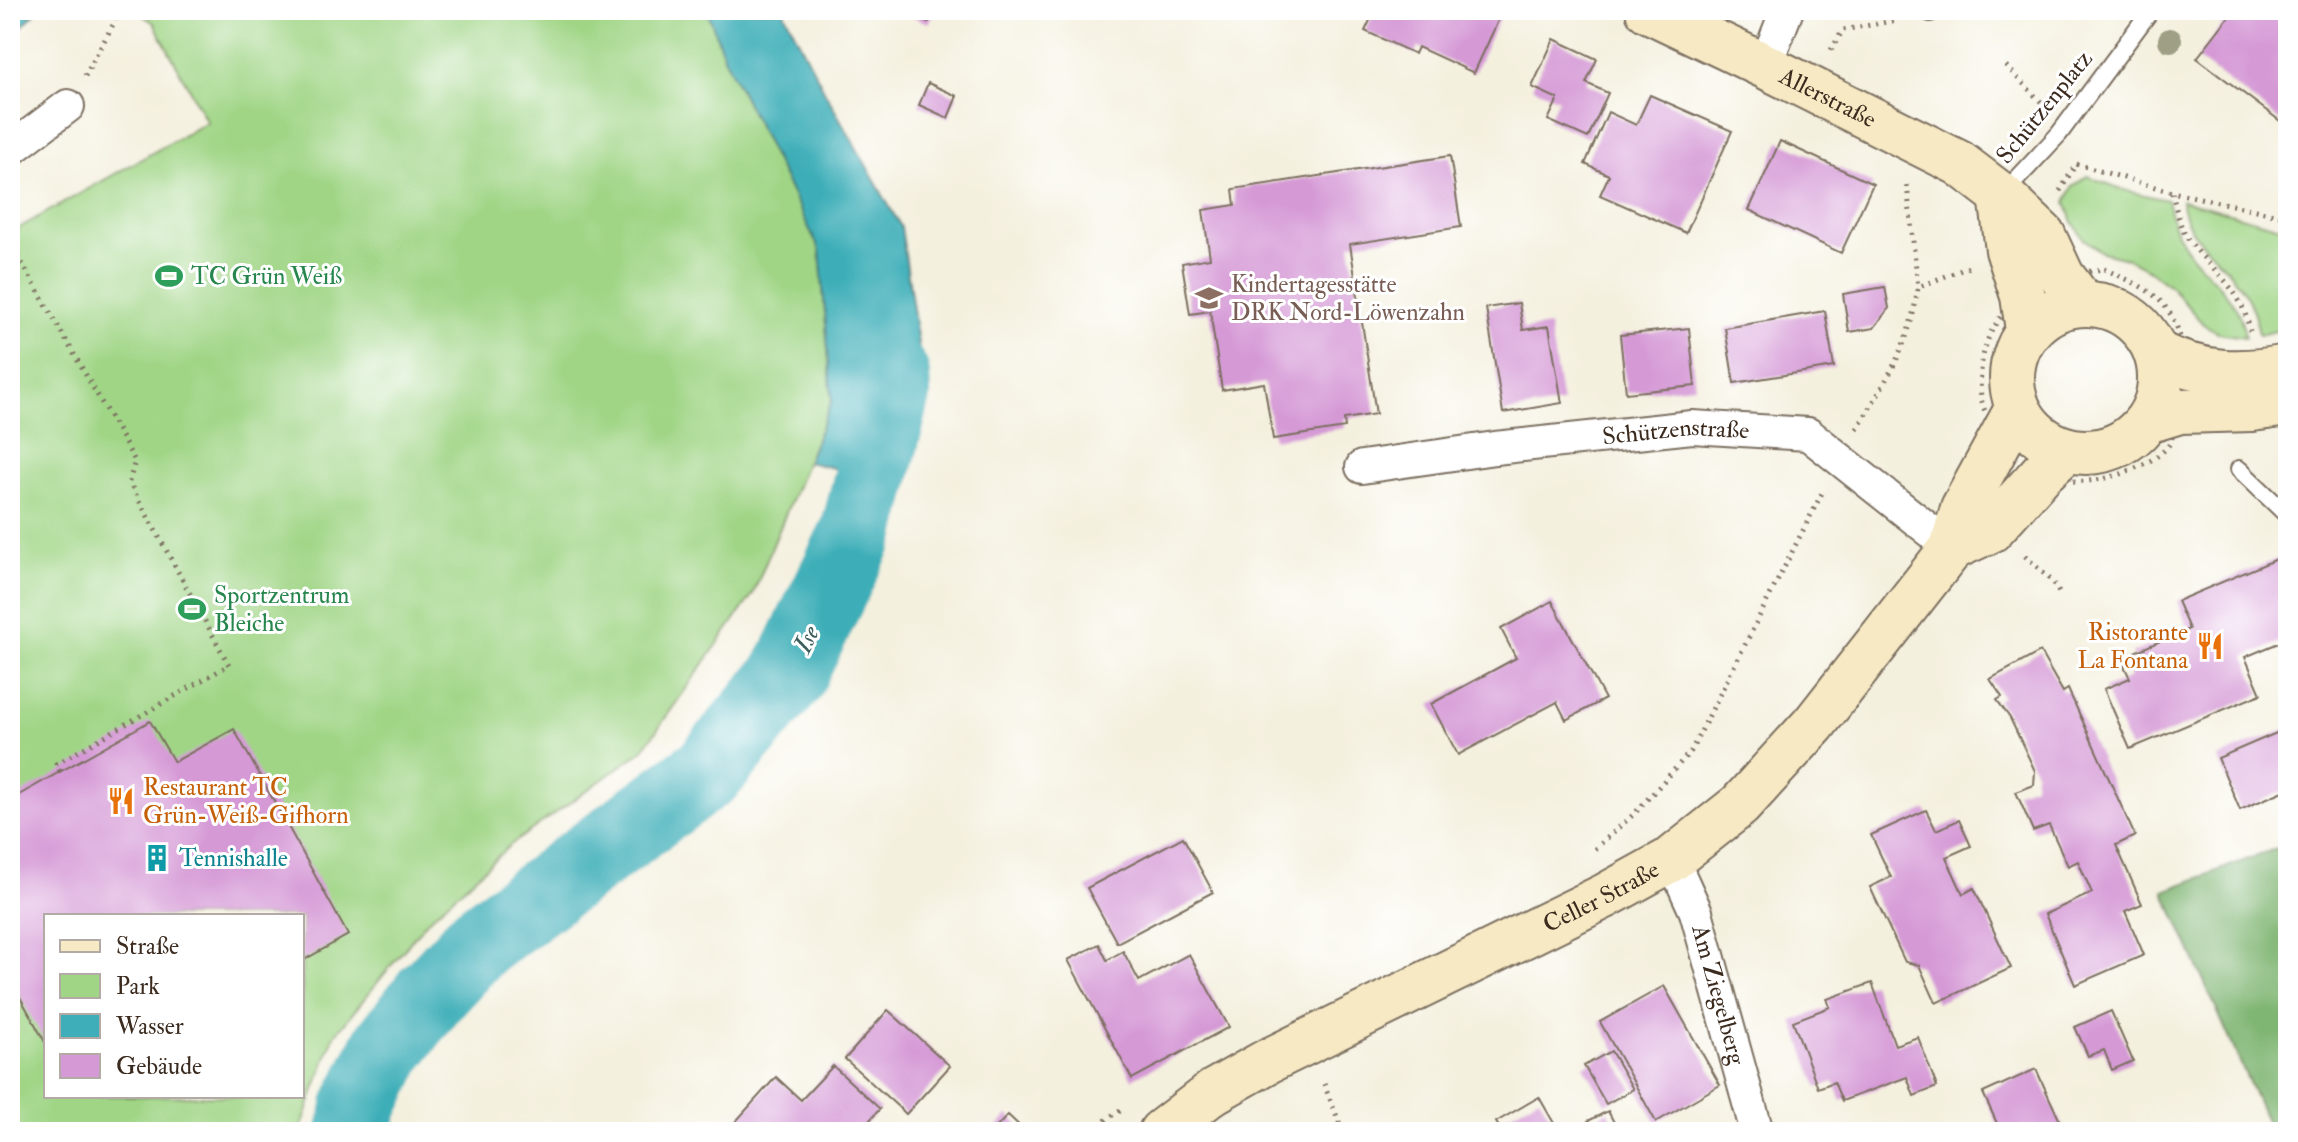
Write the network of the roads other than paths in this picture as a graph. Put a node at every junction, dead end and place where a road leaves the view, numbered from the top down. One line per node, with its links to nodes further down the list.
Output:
1 (1648, 10): 4 (street, Allerstraße)
2 (1787, 10): 4 (street)
3 (2151, 10): 7 (lane, Schützenplatz)
4 (1765, 66): 7 (street, Allerstraße)
5 (68, 106): 6 (street)
6 (10, 150)
7 (2001, 195): 8 (street, Allerstraße); 9 (street)
8 (2094, 286): 9 (street); 10 (street)
9 (2014, 323): 13 (street)
10 (2167, 338): 11 (street); 14 (street)
11 (2288, 367)
12 (2288, 404): 14 (street)
13 (2000, 408): 15 (street); 19 (street, Celler Straße)
14 (2158, 433): 15 (street)
15 (2068, 466): 19 (street, Celler Straße)
16 (1362, 467): 19 (street, Schützenstraße)
17 (2239, 469): 18 (lane)
18 (2288, 516)
19 (1952, 548): 20 (street, Celler Straße)
20 (1672, 859): 21 (street, Celler Straße); 22 (street, Am Ziegelberg)
21 (1147, 1118)
22 (1744, 1126)

